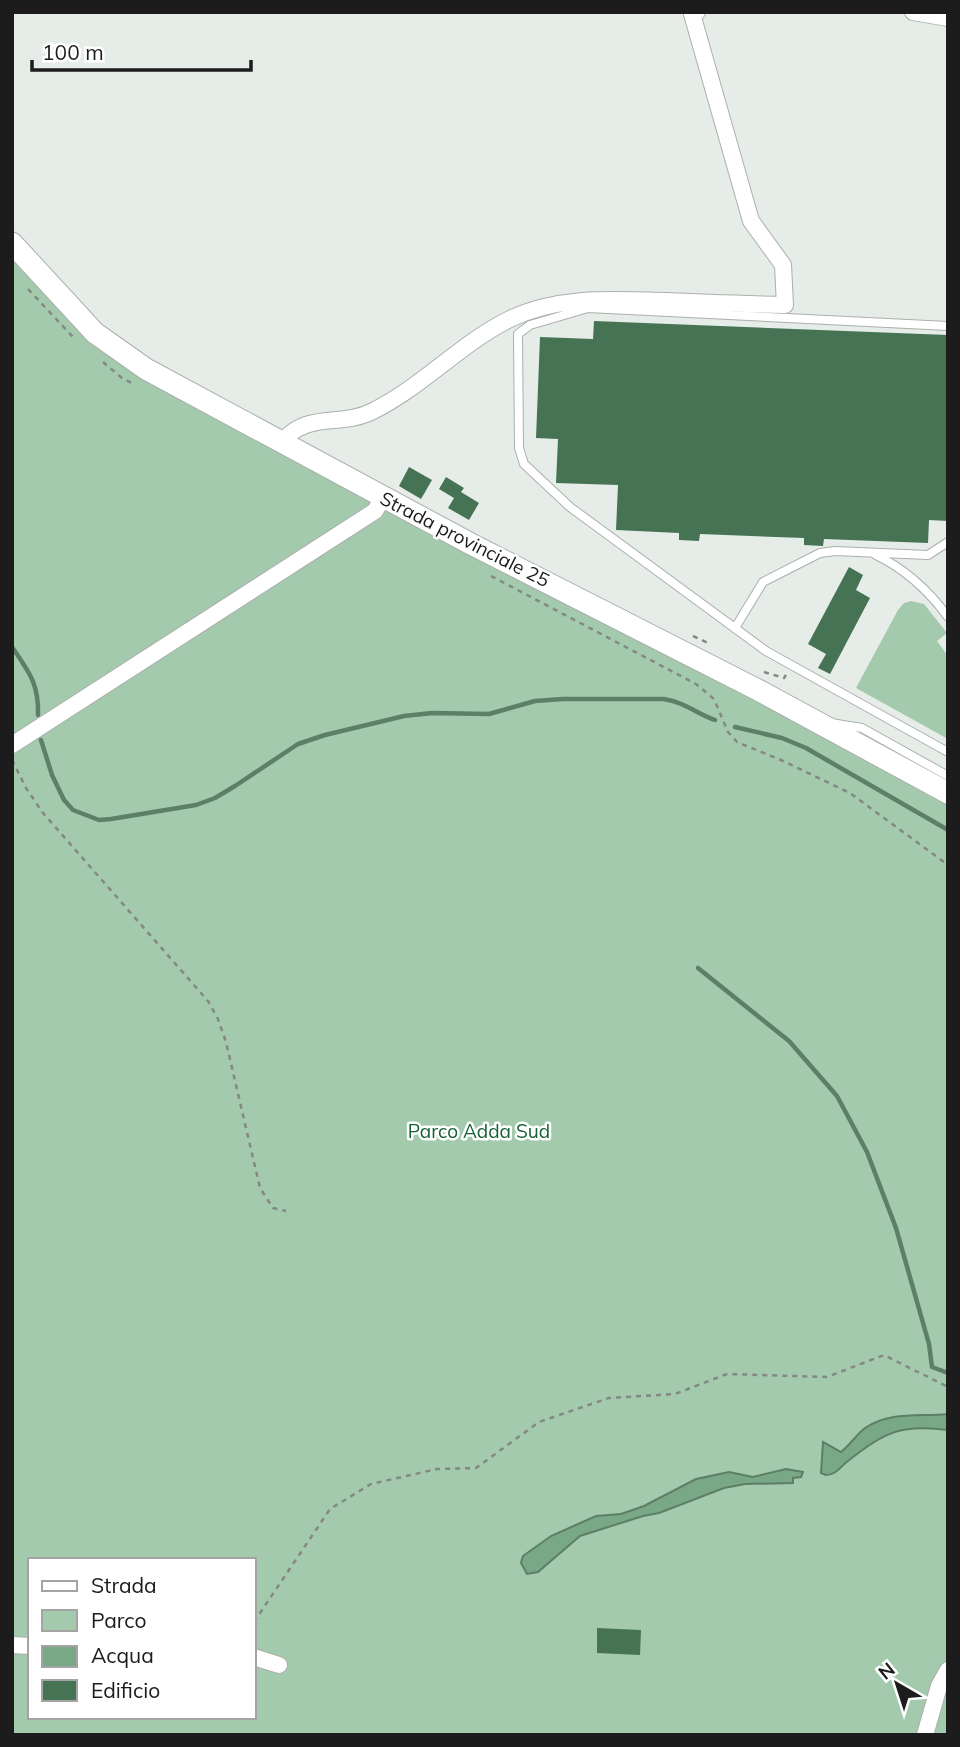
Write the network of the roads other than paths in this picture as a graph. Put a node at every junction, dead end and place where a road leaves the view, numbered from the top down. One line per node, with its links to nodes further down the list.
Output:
1 (697, 12): 6 (street)
2 (913, 12): 3 (street)
3 (948, 18)
4 (12, 243): 6 (street, Strada provinciale 25)
5 (948, 326): 11 (lane)
6 (281, 443): 7 (street, Strada provinciale 25)
7 (383, 498): 12 (street, Strada provinciale 25); 13 (street)
8 (948, 542): 9 (lane)
9 (870, 552): 10 (lane); 11 (lane)
10 (948, 617)
11 (734, 628): 14 (lane)
12 (820, 724): 15 (lane); 16 (street, Strada provinciale 25)
13 (12, 745)
14 (948, 752)
15 (948, 776)
16 (948, 793)
17 (256, 1658): 18 (street)
18 (279, 1665)
19 (948, 1671): 20 (street)
20 (925, 1735)

